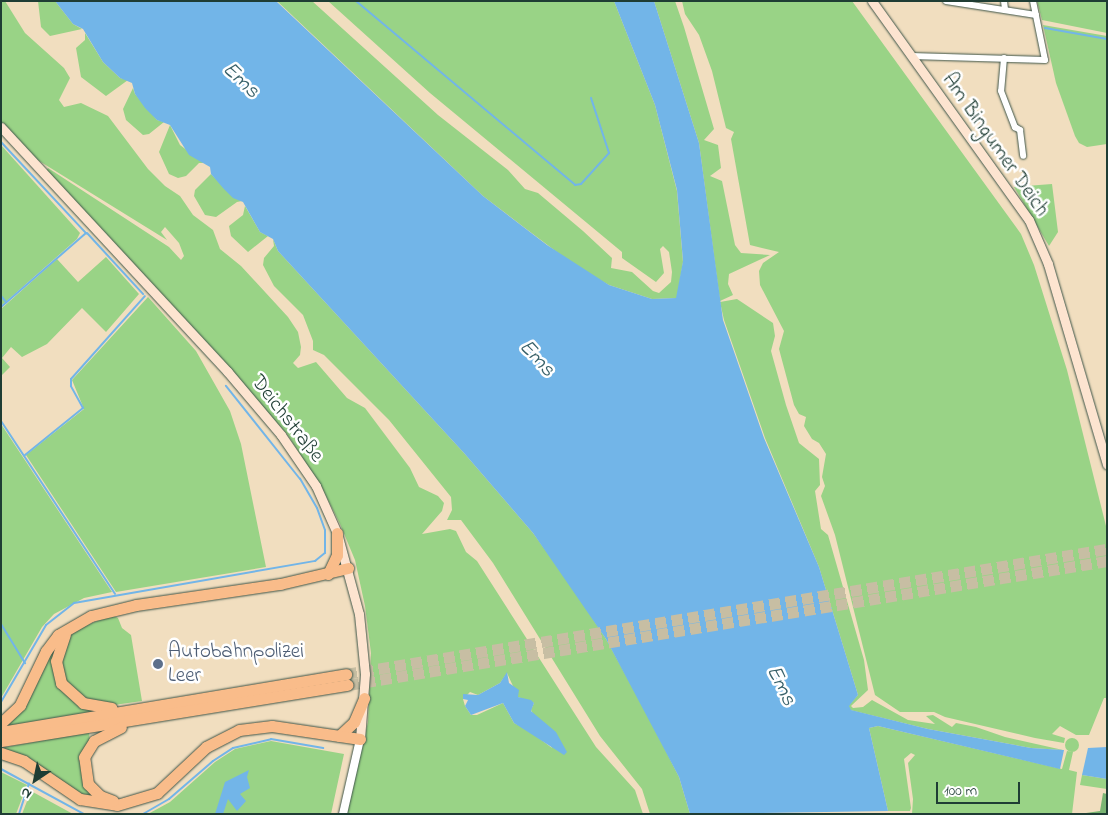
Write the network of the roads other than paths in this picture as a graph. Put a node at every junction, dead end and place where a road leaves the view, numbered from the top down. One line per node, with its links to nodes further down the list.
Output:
1 (872, 1): 7 (main road, Am Bingumer Deich)
2 (946, 1): 5 (street)
3 (1004, 1): 5 (street)
4 (1033, 1): 6 (street)
5 (1005, 9): 6 (street)
6 (1036, 15): 8 (street)
7 (911, 56): 8 (street); 11 (main road, Am Bingumer Deich)
8 (1004, 58): 10 (street)
9 (1, 127): 12 (main road, Deichstraße)
10 (1023, 156)
11 (1107, 464)
12 (337, 533): 13 (main road, Deichstraße); 14 (highway)
13 (348, 568): 14 (highway); 16 (main road, Deichstraße)
14 (328, 574): 15 (highway)
15 (75, 623): 17 (highway); 19 (highway)
16 (364, 698): 21 (highway); 22 (main road, Deichstraße)
17 (130, 710): 18 (highway); 20 (highway)
18 (162, 715): 23 (highway); 25 (highway)
19 (1, 723)
20 (1, 732)
21 (339, 736): 22 (highway); 25 (highway)
22 (360, 738): 26 (street, Deichstraße)
23 (1, 741)
24 (1, 753): 25 (highway)
25 (130, 802)
26 (343, 814)

